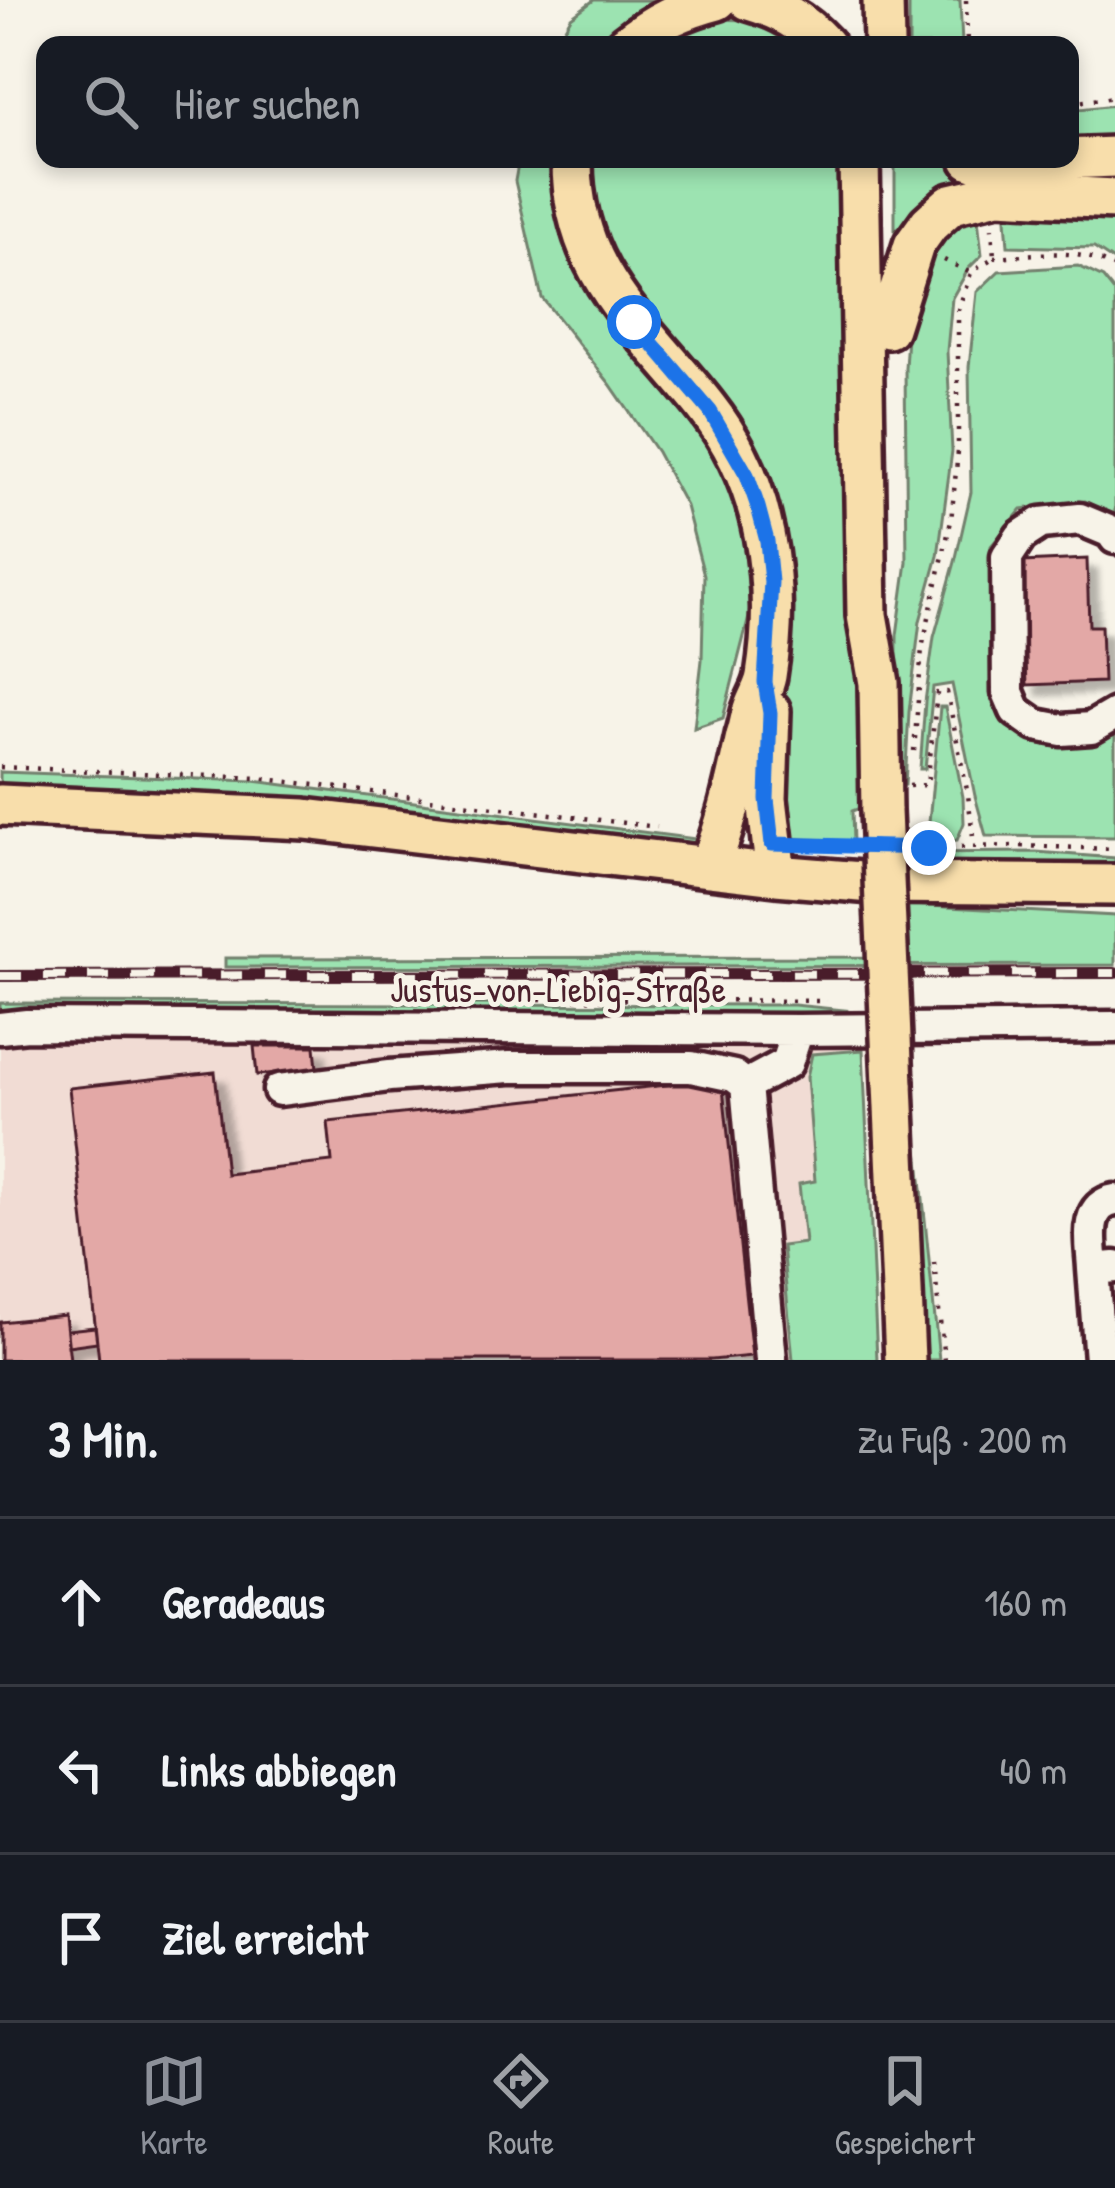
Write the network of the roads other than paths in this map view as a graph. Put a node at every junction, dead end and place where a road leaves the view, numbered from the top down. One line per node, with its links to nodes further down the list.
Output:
1 (717, 0): 5 (main road)
2 (749, 0): 6 (main road)
3 (860, 0): 7 (main road)
4 (883, 0): 8 (main road)
5 (640, 36)
6 (814, 36)
7 (859, 36)
8 (884, 36)
9 (1115, 157): 10 (main road)
10 (1079, 159)
11 (572, 168): 17 (main road)
12 (859, 168): 18 (main road)
13 (886, 168): 15 (main road)
14 (1115, 199): 15 (main road)
15 (887, 328): 18 (main road)
16 (1115, 538): 19 (street)
17 (765, 682): 21 (main road); 22 (main road)
18 (879, 683): 32 (main road, bridge)
19 (1115, 713)
20 (0, 806): 21 (main road)
21 (709, 867): 22 (main road)
22 (776, 875): 23 (main road)
23 (1115, 885)
24 (1115, 1027): 26 (street, Justus-von-Liebig-Straße)
25 (0, 1028): 26 (street, Justus-von-Liebig-Straße)
26 (798, 1030): 27 (street)
27 (746, 1085): 28 (street); 31 (street)
28 (279, 1090)
29 (1115, 1200): 30 (street)
30 (1104, 1268): 33 (street)
31 (771, 1360)
32 (905, 1360)
33 (1100, 1360)

